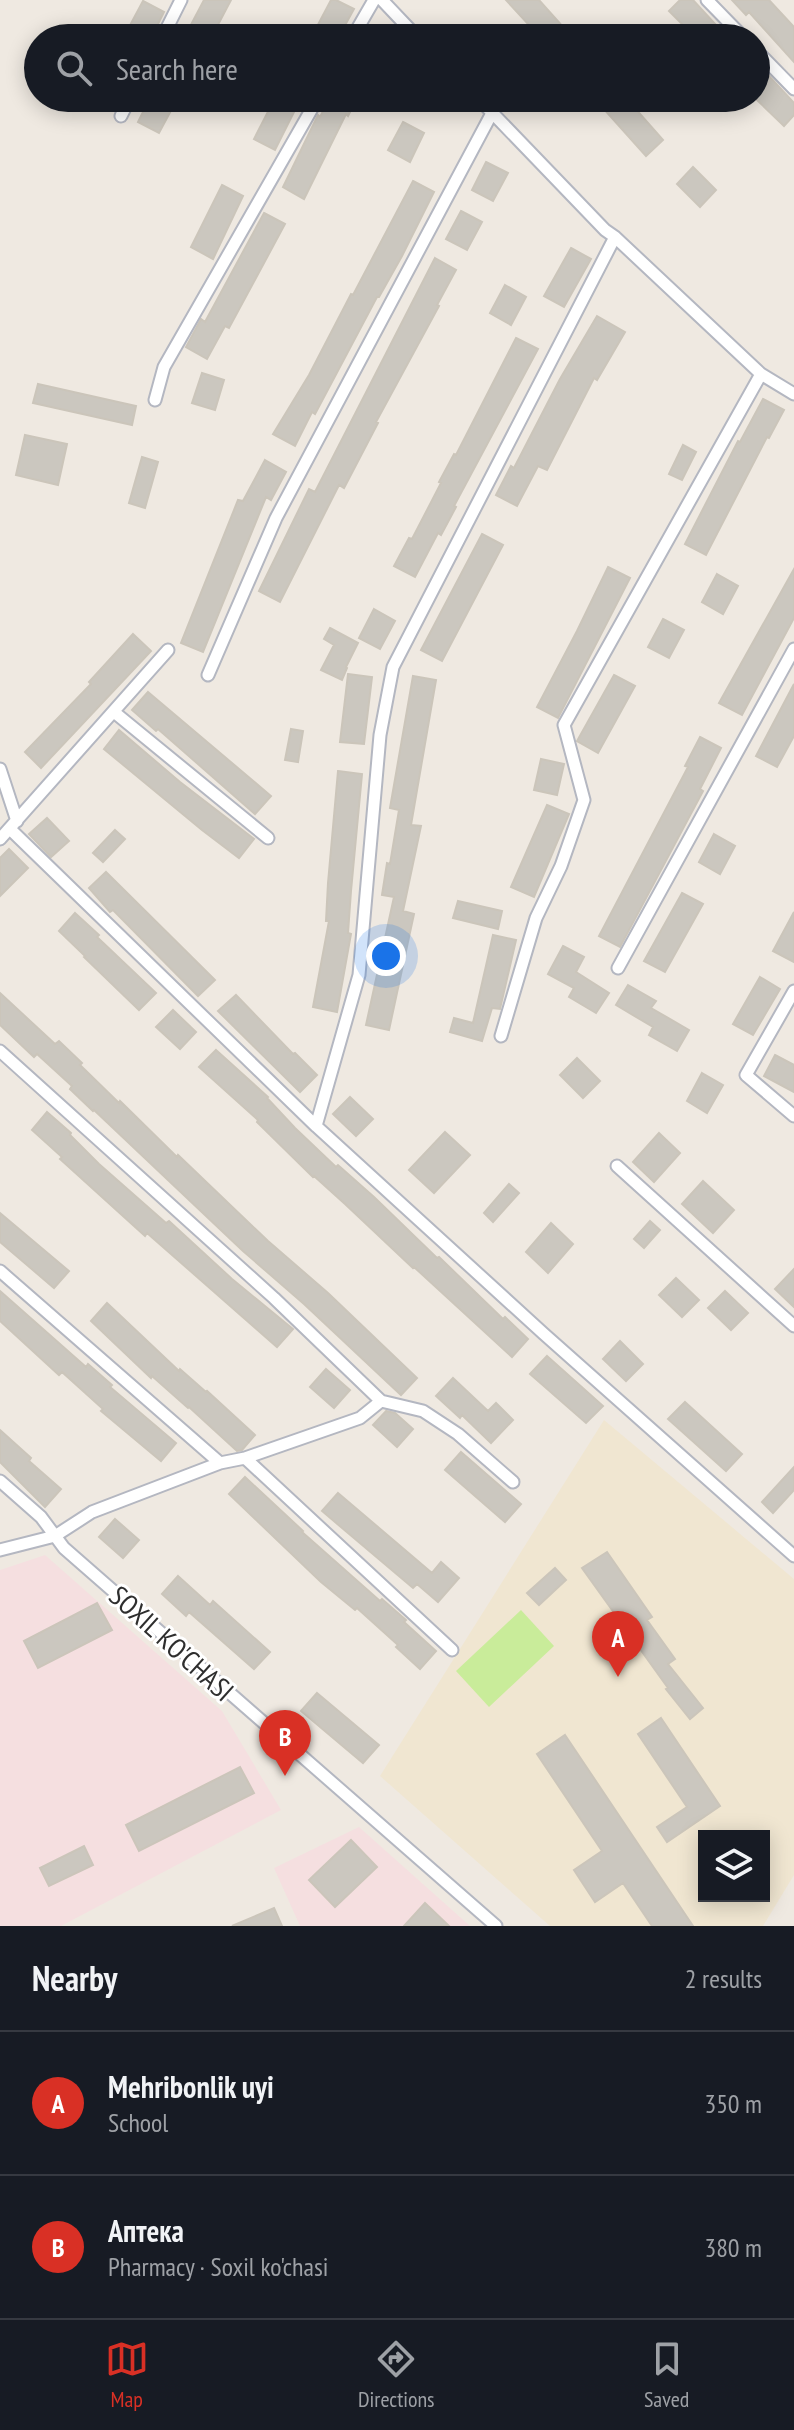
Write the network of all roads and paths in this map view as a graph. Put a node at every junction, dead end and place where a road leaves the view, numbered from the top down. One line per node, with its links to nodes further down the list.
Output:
1 (181, 0): 5 (street)
2 (374, 0): 6 (street)
3 (382, 0): 7 (street)
4 (707, 0): 8 (street)
5 (169, 24)
6 (360, 24)
7 (405, 24)
8 (730, 24)
9 (770, 64): 10 (street)
10 (794, 89)
11 (123, 112): 14 (street)
12 (310, 112): 18 (street)
13 (492, 113): 15 (street); 21 (street)
14 (121, 116)
15 (615, 237): 16 (street); 32 (street)
16 (761, 374): 17 (street); 29 (street)
17 (794, 394)
18 (155, 400)
19 (794, 649): 27 (street)
20 (168, 650): 22 (street)
21 (208, 675)
22 (114, 712): 24 (street); 25 (street)
23 (0, 769): 24 (street)
24 (13, 825): 26 (street); 32 (street)
25 (268, 838)
26 (0, 839)
27 (618, 968)
28 (794, 991): 31 (street)
29 (501, 1036)
30 (0, 1051): 36 (street)
31 (794, 1116)
32 (316, 1126): 43 (street)
33 (617, 1166): 35 (street)
34 (0, 1271): 38 (street)
35 (794, 1326)
36 (381, 1401): 37 (street); 40 (street)
37 (245, 1458): 38 (street); 44 (street)
38 (220, 1463): 41 (street)
39 (0, 1481): 41 (street, SOXIL KO'CHASI)
40 (513, 1482)
41 (55, 1536): 42 (street); 45 (street, SOXIL KO'CHASI)
42 (0, 1550)
43 (794, 1556)
44 (452, 1650)
45 (496, 1926)

